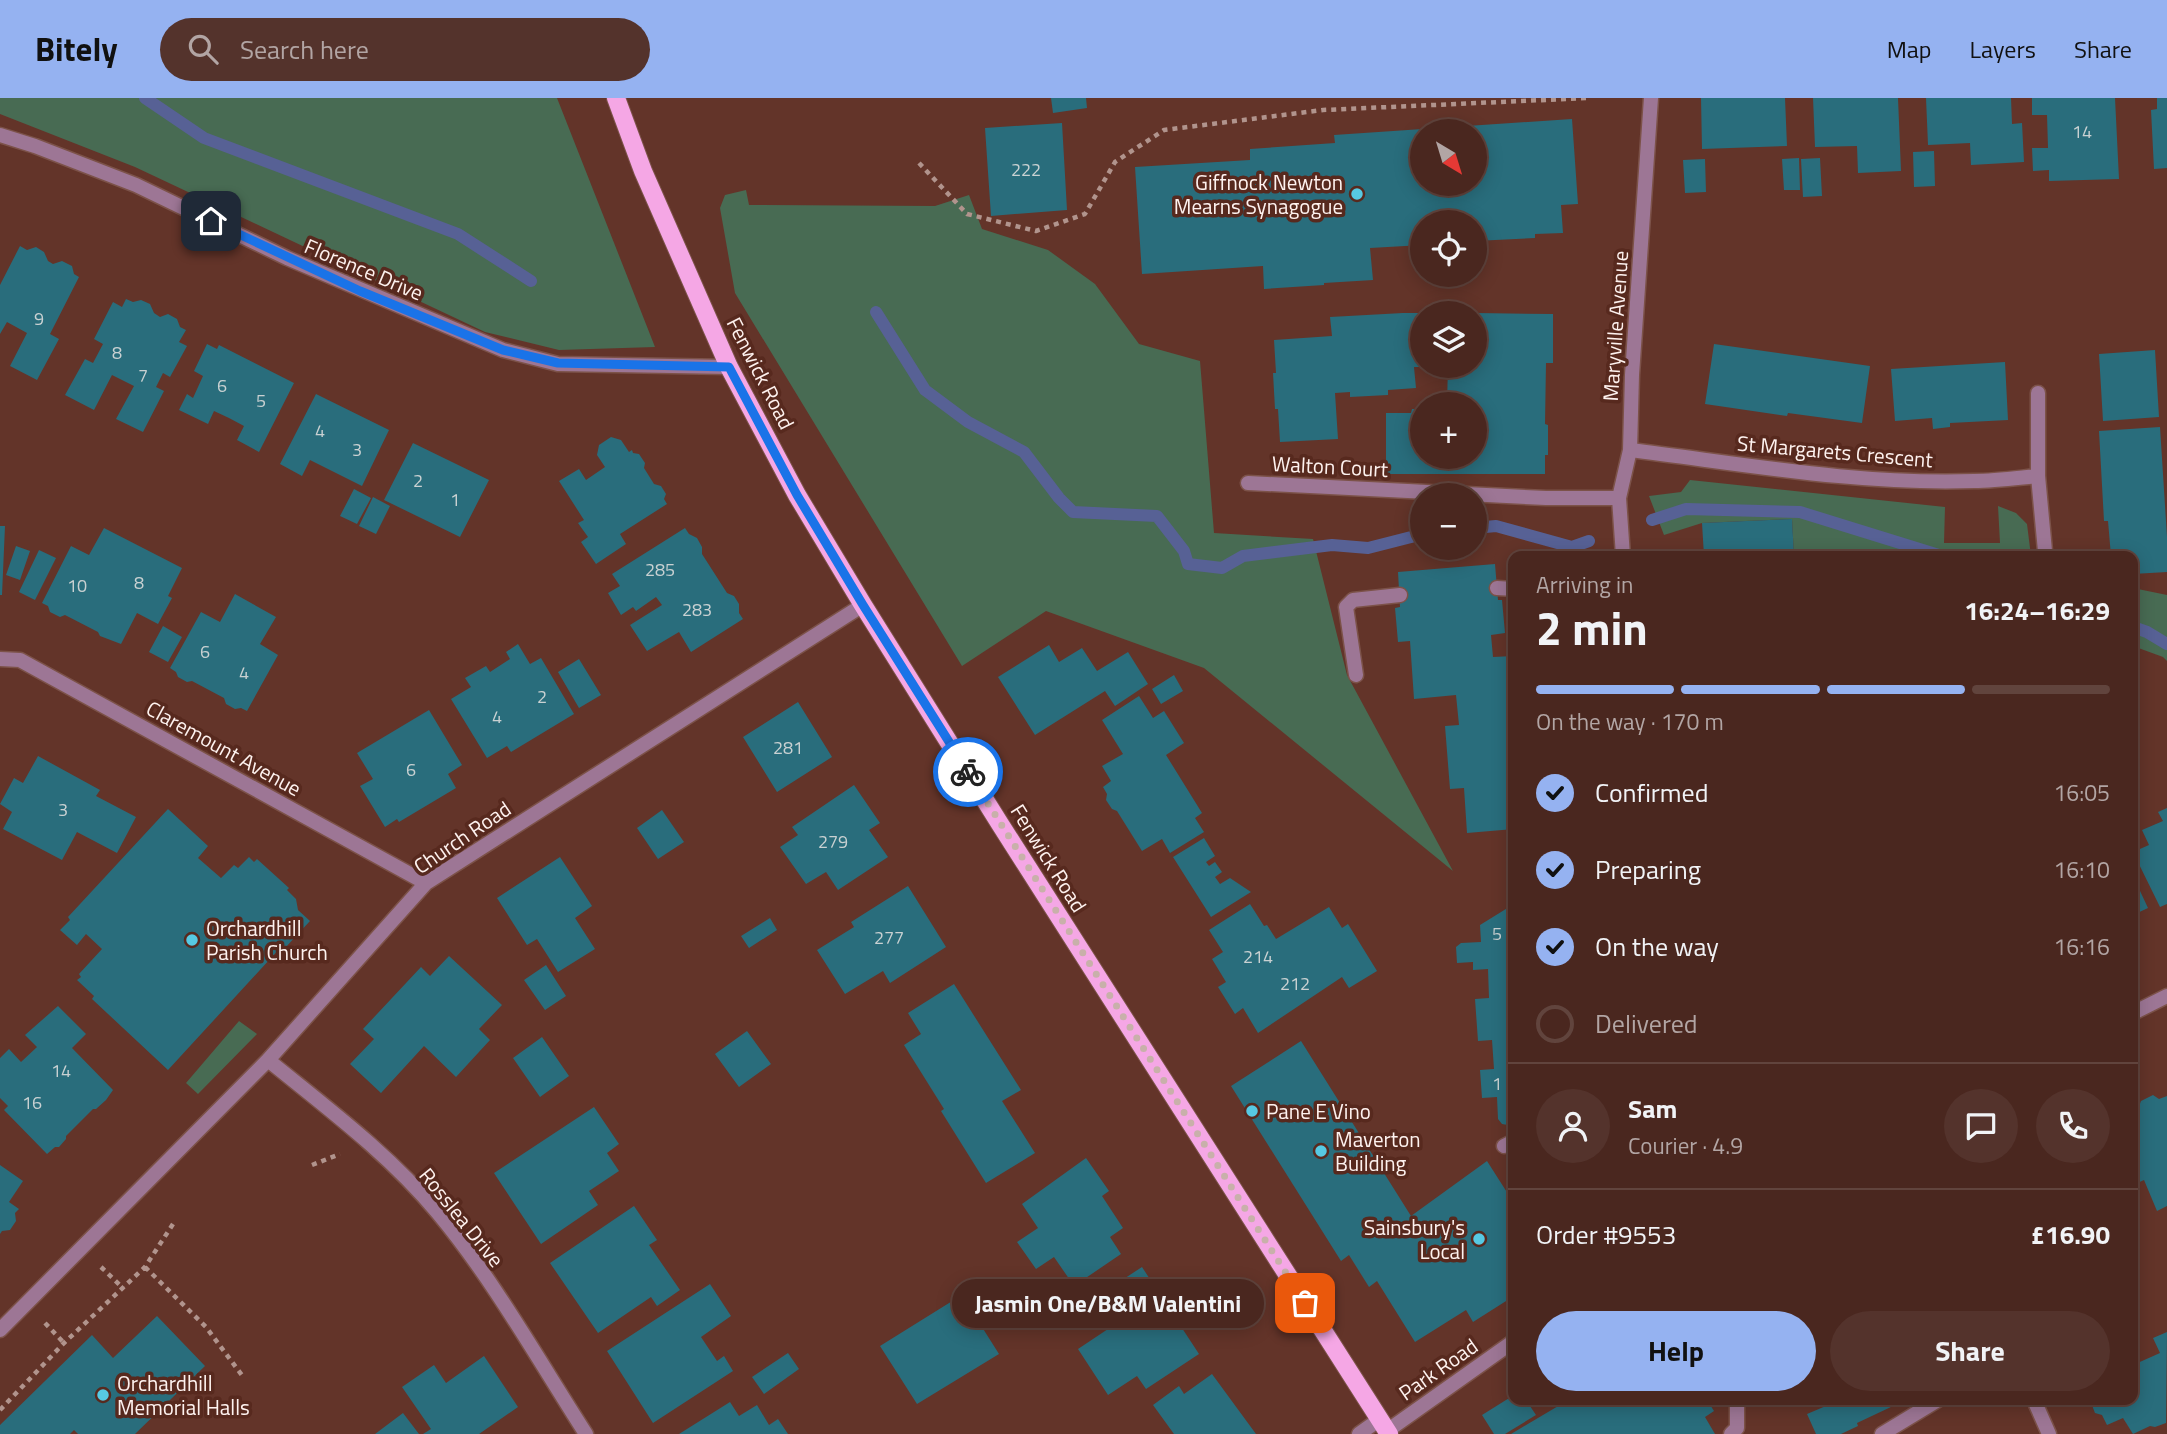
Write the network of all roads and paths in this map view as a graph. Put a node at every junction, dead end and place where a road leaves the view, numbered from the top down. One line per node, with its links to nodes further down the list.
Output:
1 (616, 98): 6 (main road, Fenwick Road)
2 (1588, 98): 5 (path)
3 (1651, 98): 8 (street, Maryville Avenue)
4 (0, 135): 6 (street, Florence Drive)
5 (919, 163)
6 (729, 367): 17 (main road, Fenwick Road)
7 (2038, 393): 9 (street)
8 (1629, 450): 9 (street, St Margarets Crescent); 11 (street, Maryville Avenue)
9 (2038, 476): 13 (street)
10 (1248, 483): 11 (street, Walton Court)
11 (1619, 498): 12 (street, Maryville Avenue)
12 (1623, 551)
13 (2045, 551)
14 (1497, 588): 15 (street)
15 (1508, 589)
16 (1399, 595): 19 (street)
17 (863, 605): 20 (street, Church Road); 33 (main road, Fenwick Road)
18 (0, 659): 20 (street, Claremount Avenue)
19 (1356, 675)
20 (426, 883): 23 (street, Church Road)
21 (2167, 996): 22 (street)
22 (2138, 1010)
23 (268, 1060): 26 (street, Church Road); 34 (street, Rosslea Drive)
24 (173, 1224): 25 (path)
25 (145, 1267): 28 (path); 32 (path)
26 (0, 1330)
27 (1508, 1345): 33 (street, Park Road)
28 (244, 1378)
29 (1737, 1405): 36 (street)
30 (1930, 1405): 37 (street)
31 (2036, 1405): 38 (street)
32 (0, 1410)
33 (1385, 1428): 35 (street, Park Road)
34 (586, 1434)
35 (1359, 1434)
36 (1731, 1434)
37 (1882, 1434)
38 (2049, 1434)

